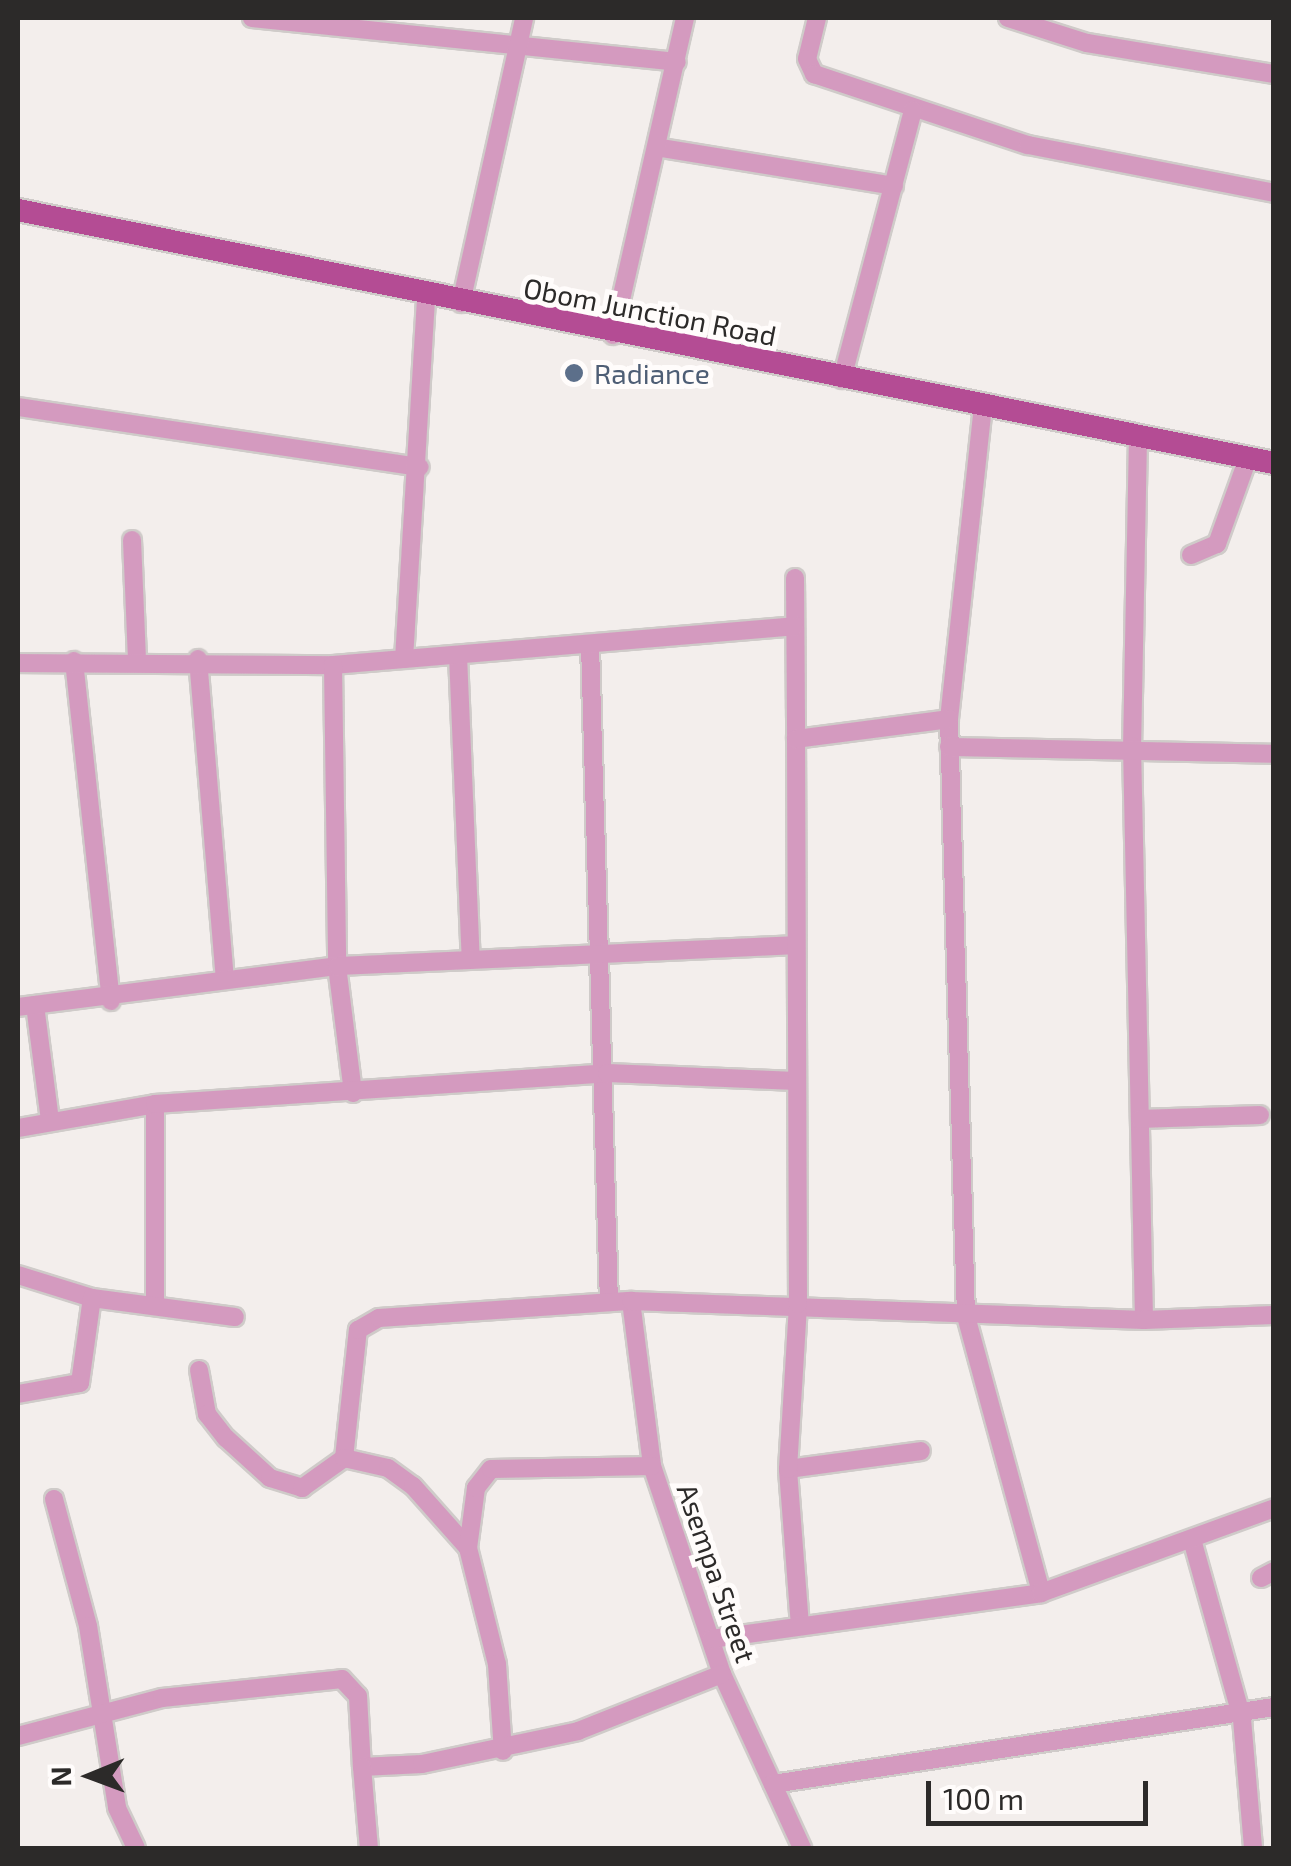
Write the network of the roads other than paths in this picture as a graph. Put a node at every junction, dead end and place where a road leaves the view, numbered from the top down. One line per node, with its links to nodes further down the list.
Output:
1 (252, 18): 6 (street)
2 (524, 18): 6 (street)
3 (684, 18): 7 (street)
4 (817, 18): 9 (street)
5 (1008, 18): 8 (street)
6 (519, 51): 7 (street); 15 (street)
7 (676, 62): 10 (street)
8 (1274, 74)
9 (913, 110): 11 (street); 12 (street)
10 (662, 148): 11 (street); 16 (street)
11 (894, 186): 17 (street)
12 (1274, 193)
13 (18, 210): 14 (main road, Obom Junction Road)
14 (426, 297): 15 (main road, Obom Junction Road); 23 (street)
15 (461, 304): 16 (main road, Obom Junction Road)
16 (613, 335): 17 (main road, Obom Junction Road)
17 (842, 379): 18 (main road, Obom Junction Road)
18 (983, 406): 20 (main road, Obom Junction Road); 36 (street)
19 (18, 407): 23 (street)
20 (1138, 437): 21 (main road, Obom Junction Road); 38 (street)
21 (1248, 458): 22 (main road, Obom Junction Road); 25 (street)
22 (1274, 462)
23 (420, 466): 31 (street)
24 (132, 540): 32 (street)
25 (1192, 555)
26 (795, 578): 27 (street)
27 (794, 626): 28 (street); 37 (street)
28 (590, 644): 29 (street); 42 (street)
29 (458, 655): 31 (street); 43 (street)
30 (198, 658): 32 (street); 35 (street); 45 (street)
31 (404, 659): 35 (street)
32 (138, 660): 33 (street)
33 (74, 661): 34 (street); 46 (street)
34 (18, 663)
35 (333, 664): 44 (street)
36 (949, 719): 37 (street); 39 (street)
37 (796, 739): 41 (street)
38 (1132, 746): 39 (street); 40 (street); 53 (street)
39 (949, 747): 62 (street)
40 (1274, 754)
41 (795, 944): 42 (street); 49 (street)
42 (593, 954): 43 (street); 48 (street)
43 (472, 960): 44 (street)
44 (337, 966): 45 (street); 50 (street)
45 (224, 978): 46 (street)
46 (111, 1002): 47 (street)
47 (26, 1006): 54 (street)
48 (606, 1073): 49 (street); 50 (street); 58 (street)
49 (796, 1081): 61 (street)
50 (353, 1093): 51 (street)
51 (154, 1104): 54 (street); 60 (street)
52 (1260, 1114): 53 (street)
53 (1140, 1119): 65 (street)
54 (50, 1122): 55 (street)
55 (18, 1128)
56 (18, 1275): 57 (street)
57 (92, 1298): 60 (street); 67 (street)
58 (609, 1302): 59 (street); 69 (street)
59 (631, 1302): 61 (street); 70 (street, Asempa Street)
60 (155, 1304): 64 (street)
61 (798, 1304): 62 (street); 71 (street)
62 (966, 1316): 65 (street); 76 (street)
63 (1274, 1316): 65 (street)
64 (235, 1317)
65 (1144, 1320)
66 (199, 1370): 69 (street)
67 (18, 1394)
68 (921, 1451): 71 (street)
69 (344, 1458): 75 (street)
70 (652, 1466): 75 (street); 78 (street, Asempa Street)
71 (788, 1469): 77 (street)
72 (54, 1499): 81 (street)
73 (1274, 1508): 74 (street)
74 (1193, 1543): 76 (street); 82 (street)
75 (468, 1548): 84 (street)
76 (1041, 1594): 77 (street)
77 (800, 1626): 78 (street)
78 (711, 1639): 79 (street, Asempa Street)
79 (722, 1674): 84 (street); 86 (street, Asempa Street)
80 (1274, 1707): 82 (street)
81 (101, 1715): 83 (street); 85 (street); 87 (street)
82 (1242, 1718): 86 (street); 90 (street)
83 (18, 1736)
84 (503, 1750): 85 (street)
85 (362, 1767): 88 (street)
86 (773, 1784): 89 (street, Asempa Street)
87 (136, 1848)
88 (369, 1848)
89 (802, 1848)
90 (1253, 1848)

